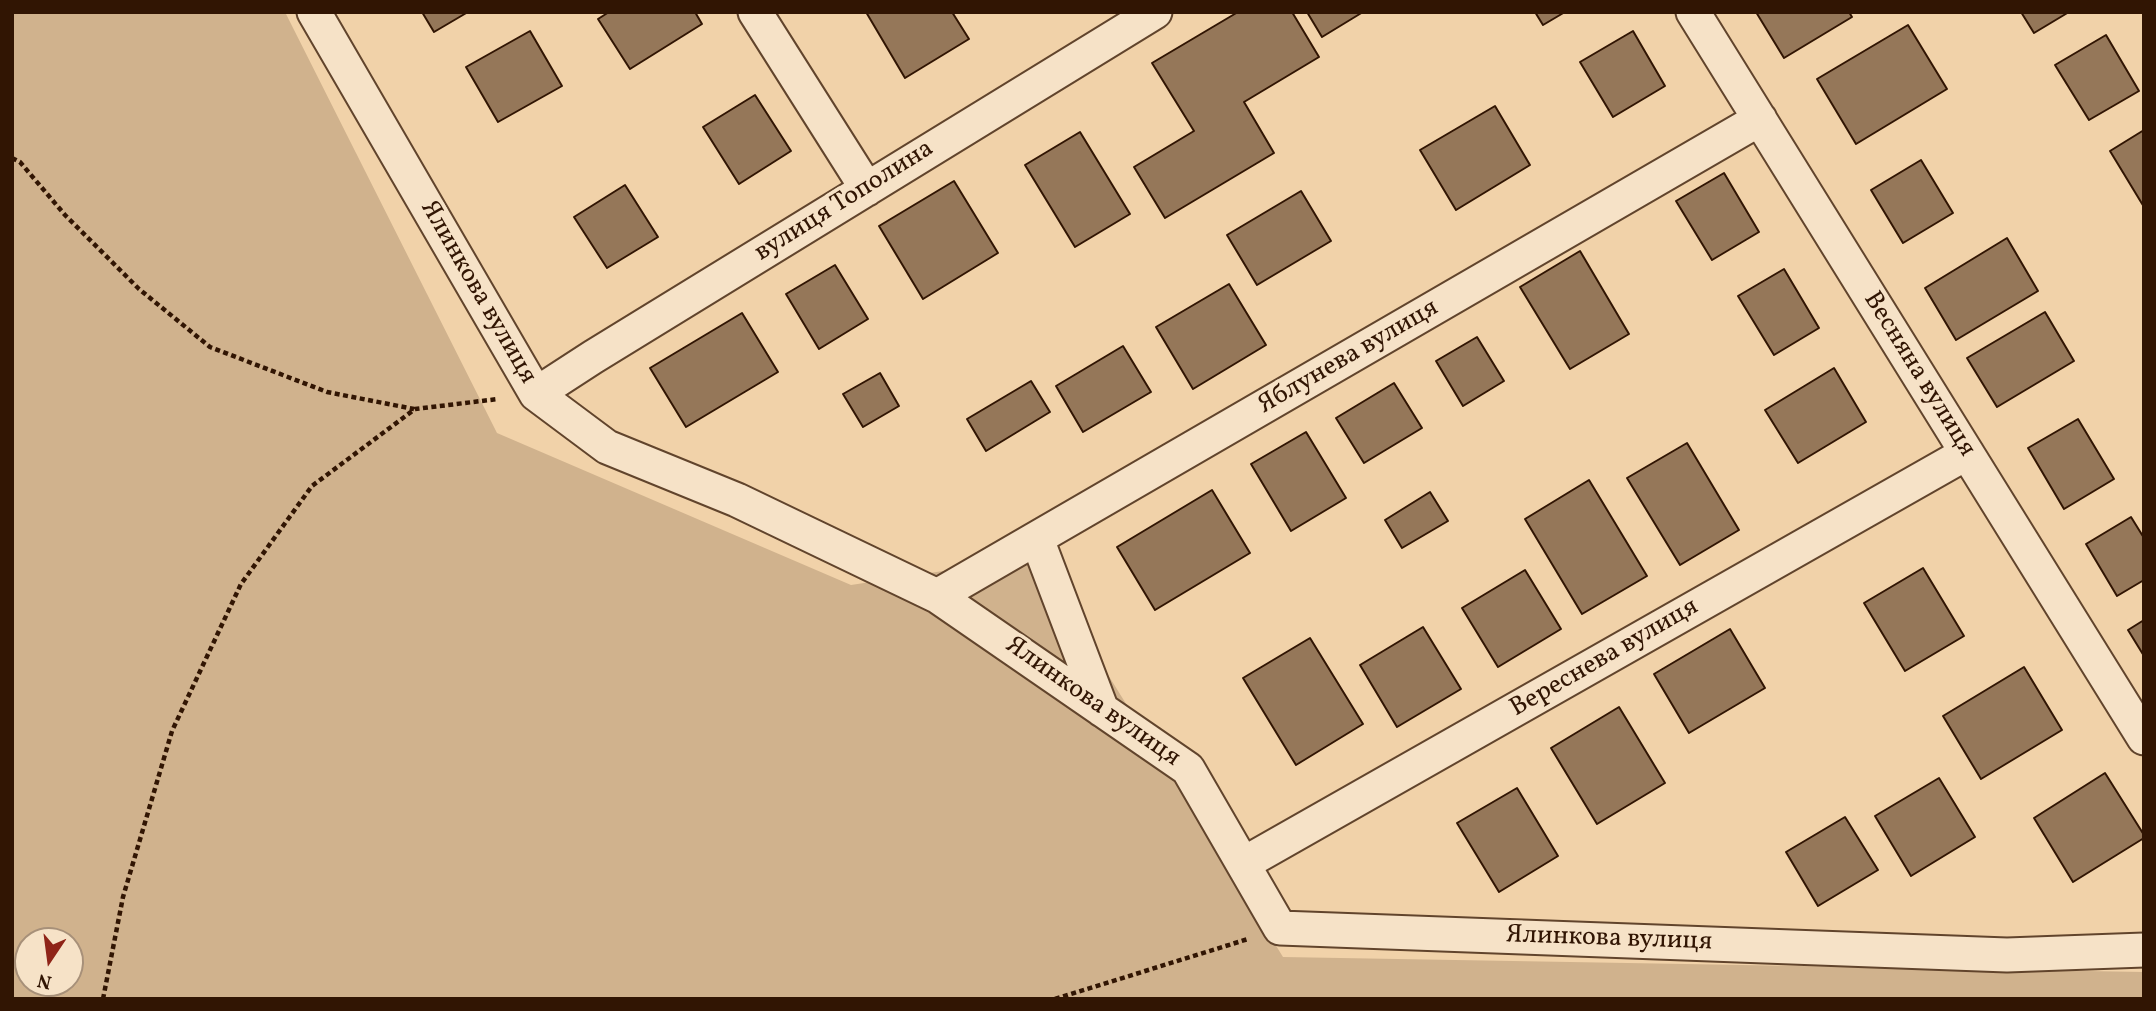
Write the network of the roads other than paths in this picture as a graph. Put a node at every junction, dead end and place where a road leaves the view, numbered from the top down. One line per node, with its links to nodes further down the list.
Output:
1 (314, 12): 7 (street, Ялинкова вулиця)
2 (755, 12): 6 (street)
3 (1154, 12): 6 (street, вулиця Тополина)
4 (1693, 12): 5 (street, Весняна вулиця)
5 (1760, 119): 8 (street, Весняна вулиця); 9 (street, Яблунева вулиця)
6 (867, 189): 7 (street, вулиця Тополина)
7 (536, 394): 10 (street, Ялинкова вулиця)
8 (1967, 453): 12 (street, Весняна вулиця); 13 (street, Вереснева вулиця)
9 (1037, 538): 10 (street, Яблунева вулиця); 11 (street)
10 (937, 596): 11 (street, Ялинкова вулиця)
11 (1102, 710): 13 (street, Ялинкова вулиця)
12 (2144, 738)
13 (1243, 864): 14 (street, Ялинкова вулиця)
14 (2144, 950)

